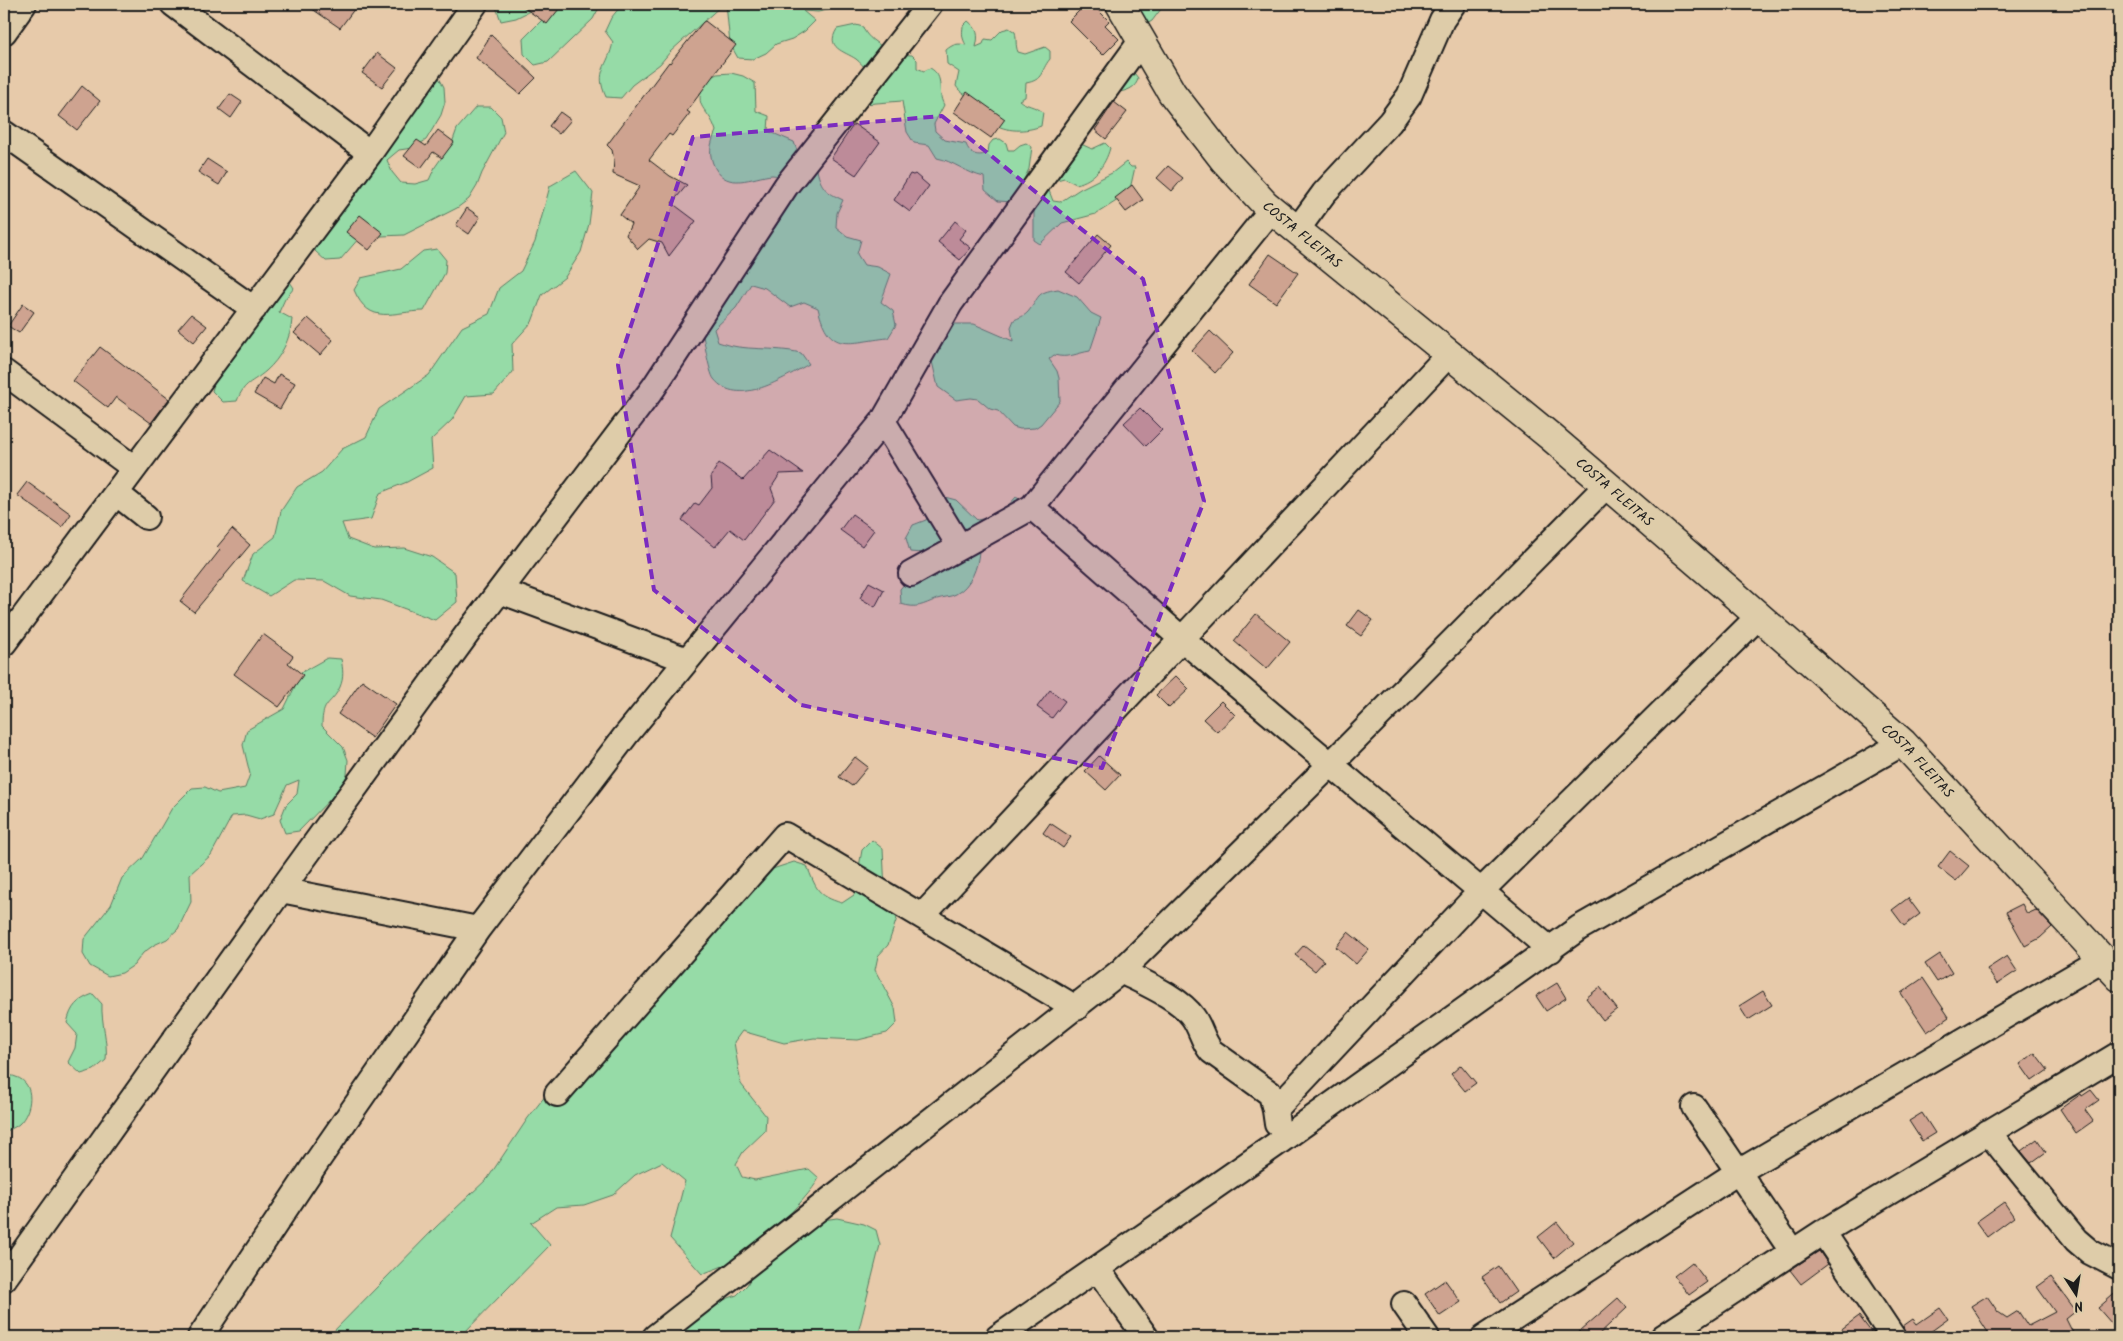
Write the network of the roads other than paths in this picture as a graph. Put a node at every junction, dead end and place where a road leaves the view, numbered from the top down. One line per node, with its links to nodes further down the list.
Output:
1 (24, 4): 7 (street)
2 (173, 4): 10 (street)
3 (475, 4): 10 (street)
4 (930, 4): 24 (street)
5 (1120, 4): 8 (main road, COSTA FLEITAS)
6 (1453, 4): 12 (street)
7 (4, 32)
8 (1141, 41): 11 (main road, COSTA FLEITAS); 16 (street)
9 (4, 133): 13 (street)
10 (370, 153): 13 (street)
11 (1272, 210): 12 (main road, COSTA FLEITAS); 20 (street)
12 (1297, 230): 14 (main road, COSTA FLEITAS)
13 (254, 309): 17 (street)
14 (1450, 353): 18 (main road, COSTA FLEITAS); 26 (street)
15 (4, 372): 17 (street)
16 (883, 421): 22 (street); 28 (street)
17 (134, 468): 19 (street)
18 (1607, 485): 25 (main road, COSTA FLEITAS); 30 (street)
19 (116, 493): 21 (street); 27 (street)
20 (1032, 507): 22 (street); 26 (street)
21 (146, 517)
22 (960, 547): 23 (street)
23 (910, 574)
24 (500, 591): 28 (street); 31 (street)
25 (1759, 616): 29 (main road, COSTA FLEITAS); 32 (street)
26 (1182, 638): 30 (street); 33 (street)
27 (4, 643)
28 (687, 660): 34 (street)
29 (1903, 744): 35 (street); 36 (main road, COSTA FLEITAS)
30 (1331, 764): 32 (street); 37 (street)
31 (281, 890): 34 (street); 50 (street)
32 (1481, 891): 35 (street); 42 (street)
33 (922, 916): 38 (street); 40 (street)
34 (478, 929): 52 (street)
35 (1551, 950): 44 (street)
36 (2111, 968): 45 (street)
37 (1121, 971): 38 (street); 42 (street)
38 (1076, 1008): 53 (street)
39 (2119, 1054): 43 (street)
40 (556, 1094)
41 (1694, 1107): 45 (street)
42 (1276, 1110): 44 (street)
43 (1988, 1132): 46 (street); 48 (street)
44 (1275, 1146): 49 (street)
45 (1738, 1172): 47 (street); 57 (street)
46 (1823, 1232): 47 (street); 59 (street)
47 (1792, 1251): 58 (street)
48 (2119, 1267)
49 (1098, 1270): 54 (street); 55 (street)
50 (4, 1279)
51 (1404, 1304): 56 (street)
52 (200, 1337)
53 (655, 1337)
54 (998, 1337)
55 (1146, 1337)
56 (1427, 1337)
57 (1484, 1337)
58 (1663, 1337)
59 (1894, 1337)

